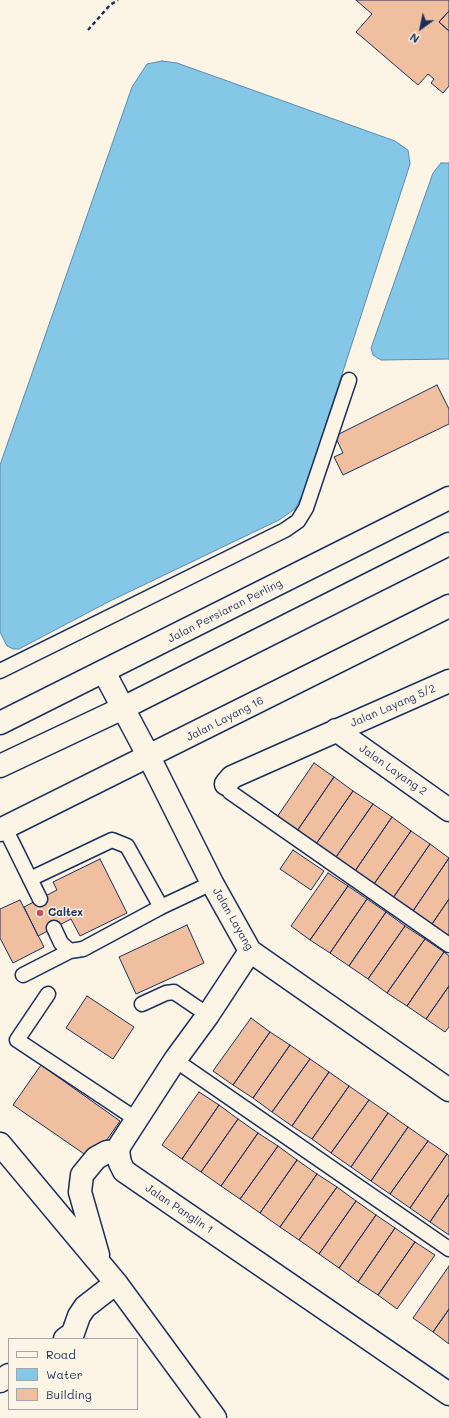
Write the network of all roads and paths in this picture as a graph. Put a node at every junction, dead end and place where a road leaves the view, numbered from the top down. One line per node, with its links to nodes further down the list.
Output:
1 (118, 0): 2 (path)
2 (88, 30)
3 (349, 380): 7 (lane)
4 (449, 498): 8 (street, Jalan Persiaran Perling)
5 (449, 544): 10 (street)
6 (449, 606): 13 (street, Jalan Layang 16)
7 (0, 671)
8 (104, 672): 10 (street, Jalan Layang); 11 (street, Jalan Persiaran Perling)
9 (449, 681): 12 (street, Jalan Layang 5/2)
10 (123, 708): 13 (street, Jalan Layang); 14 (street)
11 (0, 723)
12 (336, 730): 15 (street, Jalan Layang 5/2); 16 (street, Jalan Layang 2)
13 (149, 757): 17 (street, Jalan Layang 16); 19 (street, Jalan Layang)
14 (0, 766)
15 (226, 784): 23 (lane)
16 (449, 810)
17 (2, 829): 18 (lane)
18 (30, 879): 20 (lane); 21 (lane)
19 (212, 883): 21 (lane); 25 (street, Jalan Layang)
20 (40, 899)
21 (161, 907): 24 (lane)
22 (54, 928): 24 (lane)
23 (449, 945)
24 (70, 951): 26 (lane)
25 (250, 952): 29 (street); 31 (street, Jalan Layang)
26 (23, 975)
27 (48, 994): 32 (lane)
28 (142, 1004): 29 (lane)
29 (208, 1015): 30 (street)
30 (175, 1060): 32 (street); 35 (lane)
31 (449, 1090)
32 (136, 1119): 34 (street)
33 (0, 1144): 36 (street)
34 (118, 1151): 36 (street); 39 (street, Jalan Panglin 1)
35 (449, 1249)
36 (100, 1262): 37 (street)
37 (116, 1283): 38 (street); 40 (street)
38 (66, 1338)
39 (449, 1394)
40 (215, 1418)

